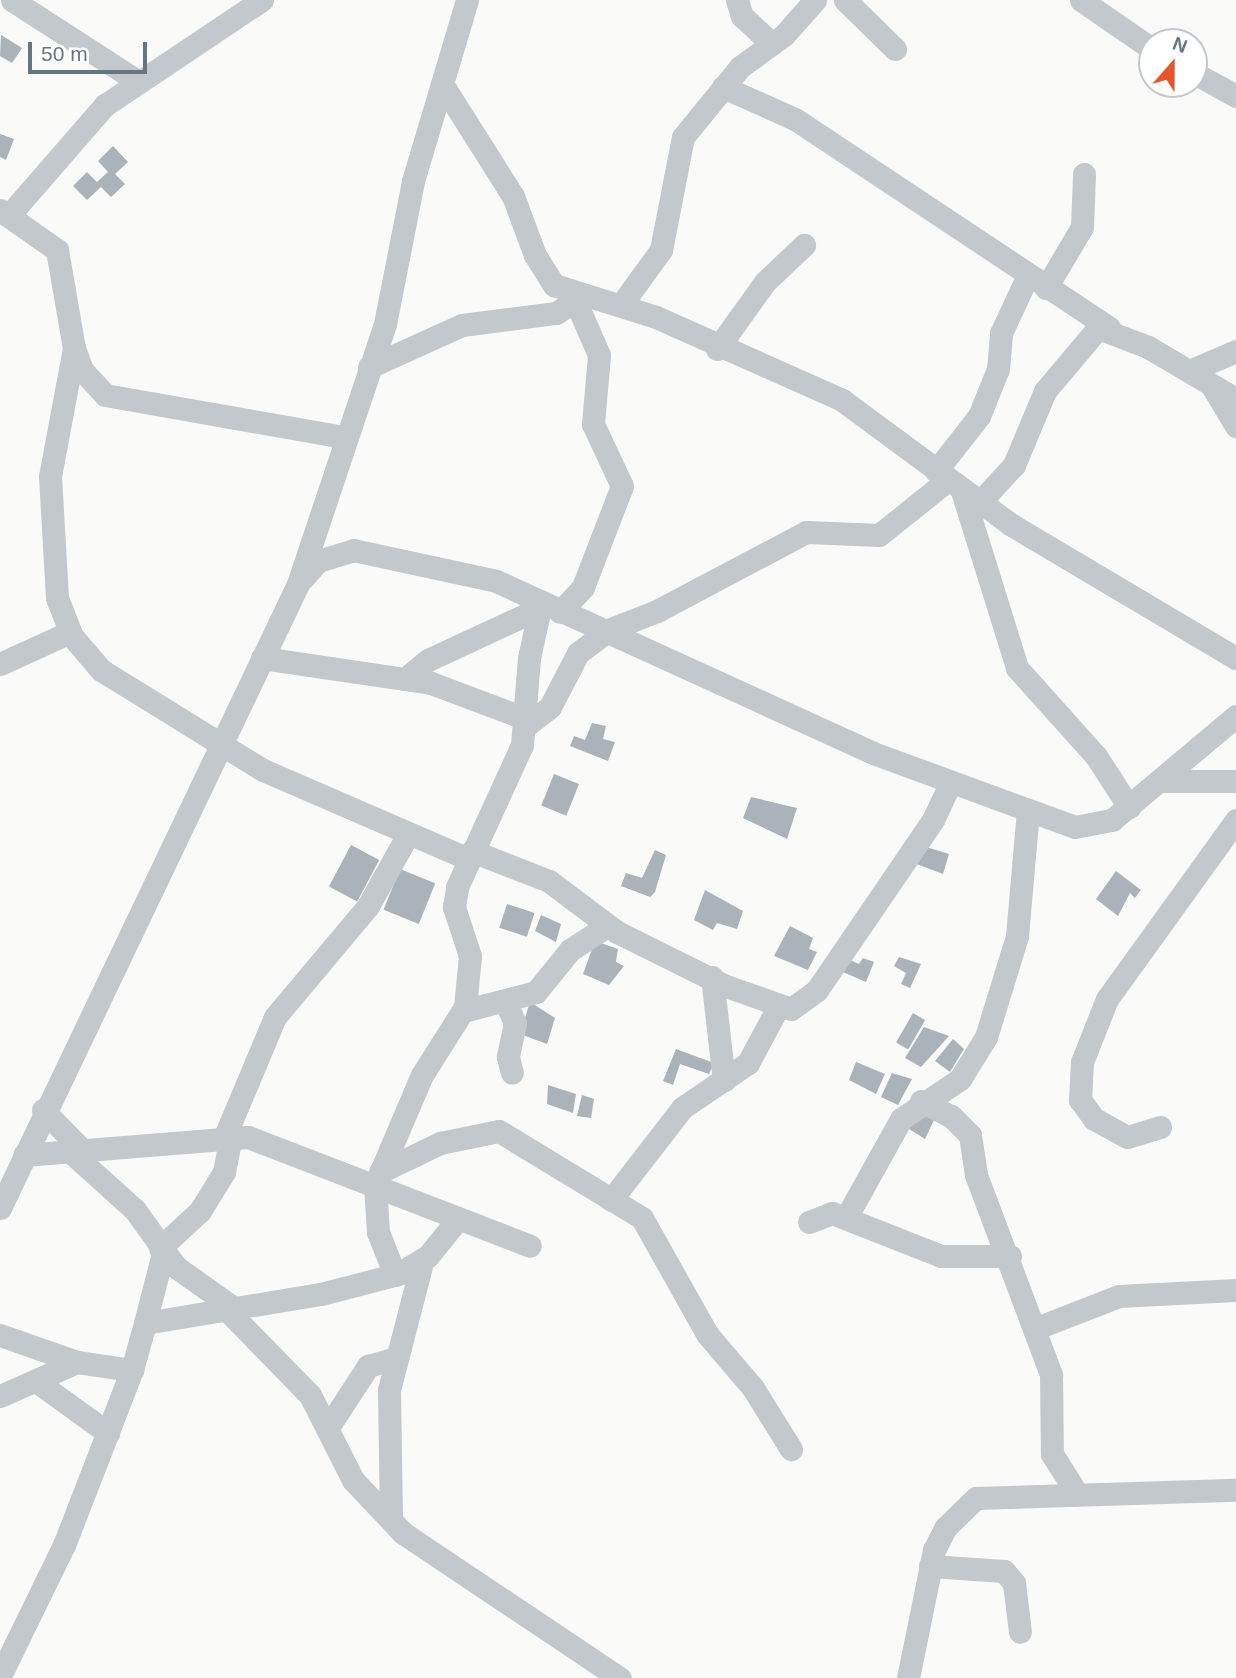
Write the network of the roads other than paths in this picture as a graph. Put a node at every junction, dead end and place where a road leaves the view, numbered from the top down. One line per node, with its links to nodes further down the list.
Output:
1 (12, 0): 11 (street)
2 (262, 0): 11 (street)
3 (467, 0): 13 (street)
4 (737, 0): 9 (street)
5 (814, 0): 9 (street)
6 (845, 0): 10 (street)
7 (1081, 0): 8 (street)
8 (1138, 39)
9 (772, 44): 14 (street)
10 (895, 49)
11 (136, 81): 17 (street)
12 (1208, 81): 15 (street)
13 (444, 87): 20 (street); 26 (street)
14 (723, 87): 19 (street); 21 (street)
15 (1236, 96)
16 (1084, 174): 19 (street)
17 (5, 211): 23 (street)
18 (804, 245): 24 (street)
19 (1037, 281): 22 (street); 32 (street)
20 (579, 300): 21 (street); 26 (street); 34 (street)
21 (621, 305): 24 (street)
22 (1109, 328): 27 (street); 32 (street)
23 (74, 348): 31 (street); 35 (street)
24 (717, 349): 32 (street)
25 (1236, 351): 27 (street)
26 (369, 367): 31 (street)
27 (1189, 371): 28 (street)
28 (1210, 384): 29 (street); 30 (street)
29 (1236, 399)
30 (1236, 426)
31 (344, 438): 33 (street)
32 (956, 486): 36 (street); 38 (street); 47 (street)
33 (298, 584): 34 (street); 37 (street)
34 (547, 608): 36 (street); 40 (street); 42 (street)
35 (70, 632): 39 (street); 43 (street)
36 (604, 632): 42 (street); 46 (street)
37 (262, 658): 40 (street); 43 (street)
38 (1236, 658)
39 (0, 664)
40 (405, 679): 42 (street)
41 (1236, 716): 44 (street)
42 (527, 722): 51 (street)
43 (223, 746): 50 (street); 61 (street)
44 (1164, 781): 45 (street); 47 (street)
45 (1236, 781)
46 (950, 784): 48 (street); 56 (street)
47 (1129, 807): 48 (street)
48 (1028, 811): 60 (street)
49 (1236, 820): 52 (street)
50 (407, 836): 51 (street); 63 (street)
51 (471, 855): 53 (street); 57 (street)
52 (1225, 857): 62 (street)
53 (607, 926): 54 (street); 55 (street)
54 (712, 977): 56 (street); 59 (street)
55 (506, 1003): 57 (street); 58 (street)
56 (778, 1007): 59 (street)
57 (463, 1011): 66 (street)
58 (512, 1073)
59 (724, 1080): 67 (street)
60 (920, 1101): 69 (street); 74 (street)
61 (43, 1110): 64 (street); 65 (street)
62 (1160, 1127)
63 (228, 1135): 65 (street); 66 (street); 73 (street)
64 (24, 1155): 65 (street); 68 (street)
65 (80, 1155): 73 (street)
66 (378, 1178): 67 (street); 70 (street); 76 (street)
67 (611, 1200): 89 (street)
68 (0, 1206)
69 (847, 1216): 71 (street); 74 (street)
70 (457, 1220): 72 (street); 75 (street)
71 (809, 1222)
72 (530, 1246)
73 (162, 1250): 78 (street); 79 (street)
74 (1010, 1256): 80 (street)
75 (423, 1259): 76 (street); 82 (street)
76 (395, 1275): 78 (street)
77 (1236, 1290): 80 (street)
78 (230, 1309): 79 (street); 87 (street)
79 (145, 1324): 84 (street)
80 (1034, 1329): 91 (street)
81 (0, 1335): 83 (street)
82 (396, 1358): 87 (street); 92 (street)
83 (77, 1362): 84 (street); 85 (street)
84 (132, 1370): 88 (street)
85 (36, 1381): 86 (street); 88 (street)
86 (0, 1396)
87 (329, 1426): 92 (street)
88 (108, 1433): 95 (street)
89 (791, 1448)
90 (1236, 1490): 91 (street)
91 (1076, 1492): 93 (street)
92 (391, 1519): 96 (street)
93 (930, 1566): 94 (street); 97 (street)
94 (1020, 1632)
95 (0, 1676)
96 (620, 1678)
97 (908, 1678)

